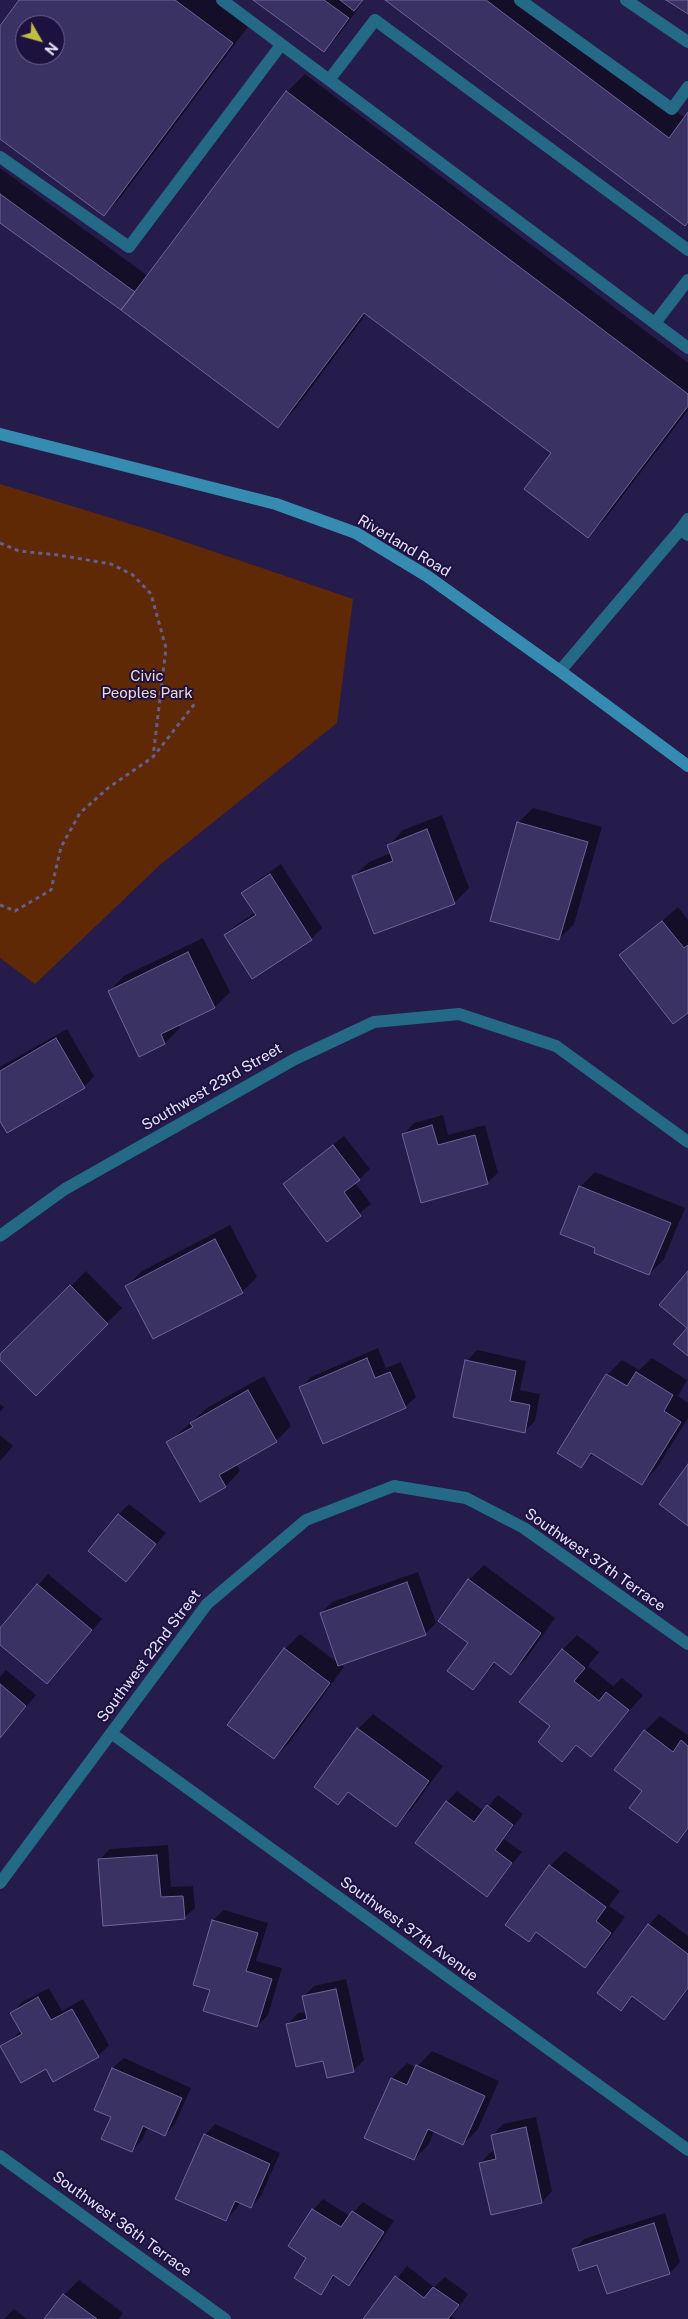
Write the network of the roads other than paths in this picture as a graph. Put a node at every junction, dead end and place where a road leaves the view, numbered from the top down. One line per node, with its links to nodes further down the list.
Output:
1 (222, 0): 5 (street)
2 (520, 0): 7 (street)
3 (626, 0): 4 (street)
4 (688, 42)
5 (281, 44): 6 (street); 8 (street)
6 (329, 80): 9 (street); 11 (street)
7 (688, 87)
8 (0, 157)
9 (688, 250)
10 (688, 280): 11 (street)
11 (655, 324): 12 (street)
12 (688, 348)
13 (0, 434): 16 (street, Riverland Road)
14 (688, 519): 15 (street)
15 (684, 533): 16 (street)
16 (560, 671): 17 (street, Riverland Road)
17 (688, 766)
18 (688, 1142): 19 (street, Southwest 23rd Street)
19 (0, 1236)
20 (394, 1486): 21 (street, Southwest 37th Terrace); 22 (street, Southwest 22nd Street)
21 (688, 1644)
22 (111, 1733): 23 (street, Southwest 22nd Street); 24 (street, Southwest 37th Avenue)
23 (0, 1883)
24 (688, 2150)
25 (0, 2156): 26 (street, Southwest 36th Terrace)
26 (211, 2315): 27 (street, Southwest 36th Terrace)
27 (225, 2319)

